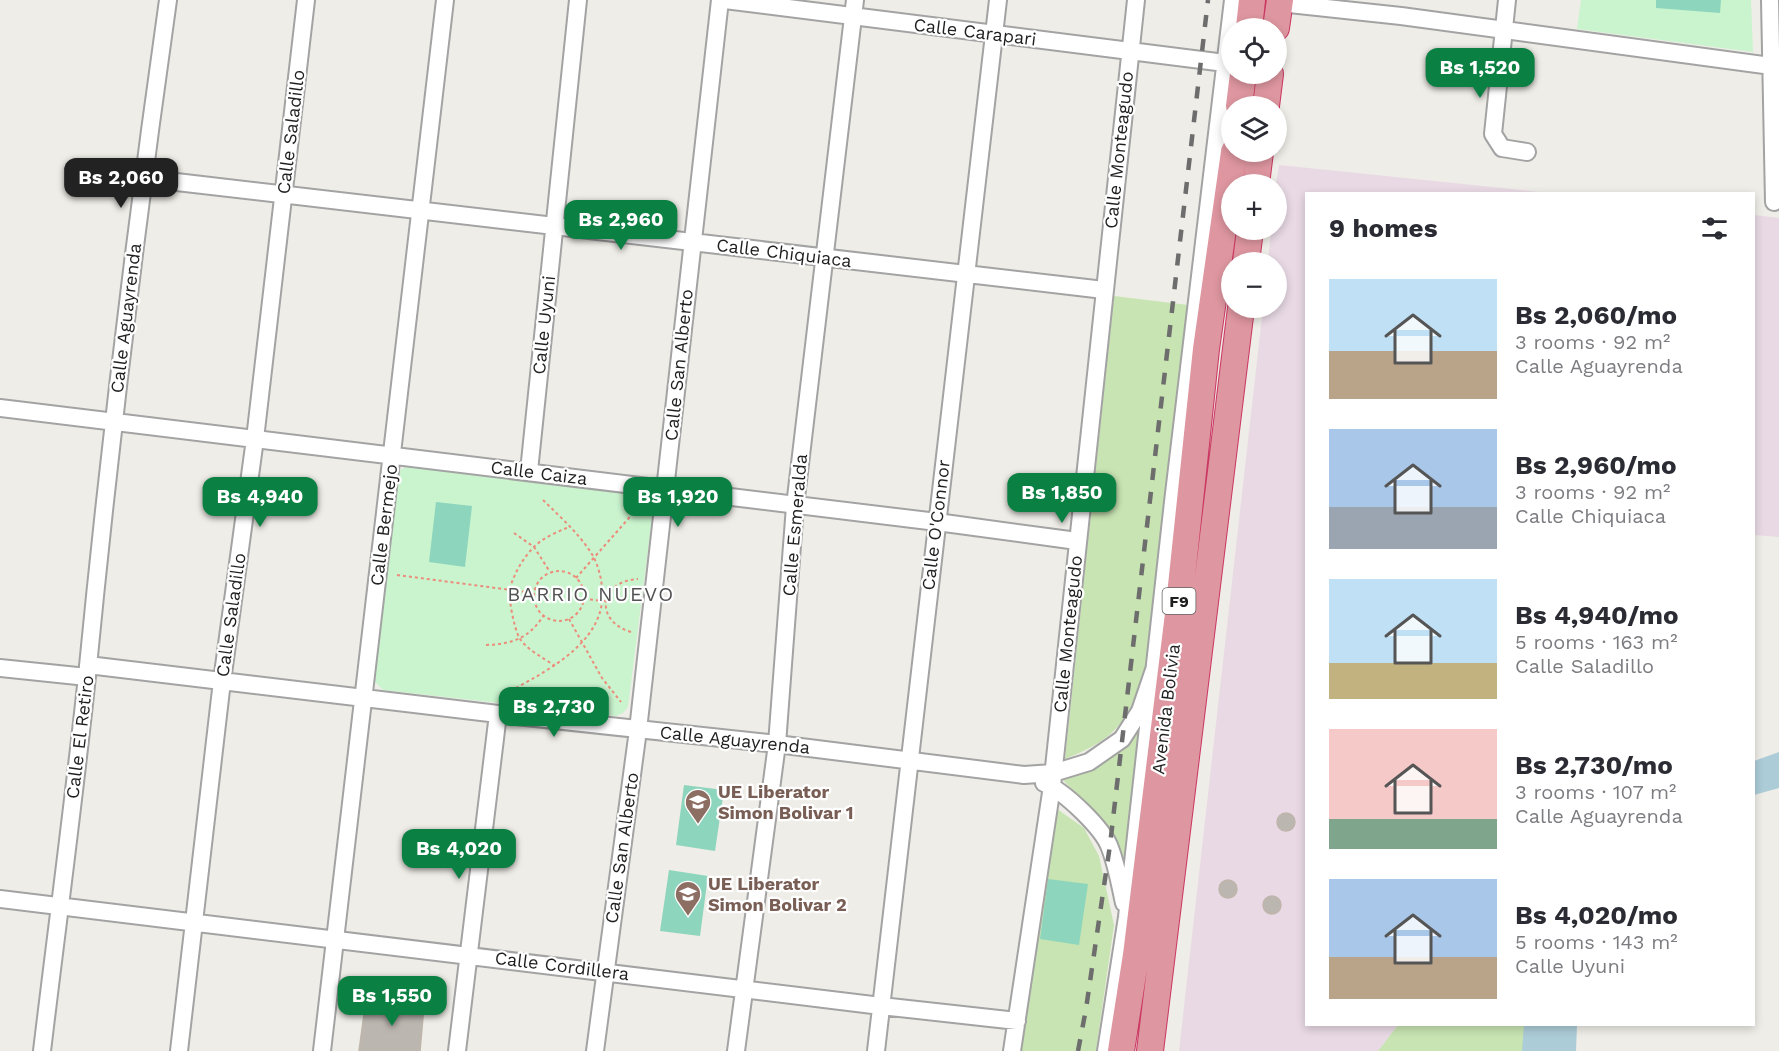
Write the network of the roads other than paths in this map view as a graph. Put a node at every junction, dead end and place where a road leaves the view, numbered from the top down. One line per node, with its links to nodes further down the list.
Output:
1 (168, 0): 26 (street, Calle Aguayrenda)
2 (306, 0): 27 (street, Calle Saladillo)
3 (445, 0): 29 (street, Calle Bermejo)
4 (578, 0): 30 (street, Calle Uyuni)
5 (720, 0): 31 (street, Calle San Alberto)
6 (725, 0): 14 (street, Calle Carapari)
7 (998, 0): 19 (street, Calle O'Connor)
8 (1136, 0): 20 (street, Calle Monteagudo)
9 (1233, 0): 15 (street)
10 (1252, 0): 16 (highway)
11 (1507, 0): 18 (street)
12 (1770, 0): 22 (street)
13 (1280, 2): 17 (highway); 18 (street)
14 (854, 8): 19 (street, Calle Carapari); 32 (street, Calle Esmeralda)
15 (1233, 18)
16 (1250, 18)
17 (1278, 18)
18 (1504, 30): 22 (street); 24 (street)
19 (994, 34): 20 (street, Calle Carapari); 33 (street, Calle O'Connor)
20 (1129, 51): 21 (street, Calle Carapari); 34 (street, Calle Monteagudo)
21 (1221, 66)
22 (1775, 66): 28 (street)
23 (1232, 84): 45 (street)
24 (1527, 152)
25 (1233, 162): 61 (highway, Avenida Bolivia / F9)
26 (142, 178): 27 (street, Calle Chiquiaca); 37 (street, Calle Aguayrenda)
27 (283, 194): 29 (street, Calle Chiquiaca); 38 (street, Calle Saladillo)
28 (1774, 202)
29 (421, 210): 30 (street, Calle Chiquiaca); 39 (street, Calle Bermejo)
30 (555, 226): 31 (street, Calle Chiquiaca); 40 (street, Calle Uyuni)
31 (693, 242): 32 (street, Calle Chiquiaca); 41 (street, Calle San Alberto)
32 (824, 257): 33 (street, Calle Chiquiaca); 42 (street, Calle Esmeralda)
33 (966, 274): 34 (street, Calle Chiquiaca); 43 (street, Calle O'Connor)
34 (1104, 290): 44 (street, Calle Monteagudo)
35 (1240, 318): 76 (highway, Avenida Bolivia / F9)
36 (0, 408): 37 (street, Calle Caiza)
37 (113, 423): 38 (street, Calle Caiza); 47 (street, Calle El Retiro)
38 (255, 439): 39 (street, Calle Caiza); 48 (street, Calle Saladillo)
39 (392, 456): 40 (street, Calle Caiza); 49 (street, Calle Bermejo)
40 (529, 471): 41 (street, Calle Caiza)
41 (665, 489): 42 (street, Calle Caiza); 51 (street, Calle San Alberto)
42 (795, 506): 43 (street, Calle Caiza); 52 (street, Calle Esmeralda)
43 (937, 522): 44 (street, Calle Caiza); 53 (street, Calle O'Connor)
44 (1077, 541): 54 (street, Calle Monteagudo)
45 (1155, 667): 54 (street, Calle Aguayrenda); 57 (street)
46 (0, 668): 47 (street, Calle Aguayrenda)
47 (87, 671): 48 (street, Calle Aguayrenda); 56 (street, Calle El Retiro)
48 (222, 681): 49 (street, Calle Aguayrenda); 58 (street, Calle Saladillo)
49 (364, 697): 50 (street, Calle Aguayrenda); 59 (street, Calle Bermejo)
50 (498, 714): 51 (street, Calle Aguayrenda); 60 (street)
51 (638, 730): 52 (street, Calle Aguayrenda); 62 (street, Calle San Alberto)
52 (777, 744): 53 (street, Calle Aguayrenda); 63 (street, Calle Esmeralda)
53 (910, 760): 54 (street, Calle Aguayrenda); 64 (street, Calle O'Connor)
54 (1053, 780): 57 (street); 65 (street, Calle Monteagudo)
55 (0, 899): 56 (street, Calle Cordillera)
56 (60, 906): 58 (street, Calle Cordillera); 66 (street, Calle El Retiro)
57 (1127, 917): 61 (street); 74 (street)
58 (193, 922): 59 (street, Calle Cordillera); 67 (street, Calle Saladillo)
59 (335, 939): 60 (street, Calle Cordillera); 68 (street, Calle Bermejo)
60 (467, 955): 62 (street, Calle Cordillera); 69 (street)
61 (1136, 956): 75 (highway, Avenida Bolivia / F9)
62 (606, 971): 63 (street, Calle Cordillera); 70 (street, Calle San Alberto)
63 (744, 988): 64 (street, Calle Cordillera); 71 (street, Calle Esmeralda)
64 (881, 1006): 65 (street, Calle Cordillera); 72 (street, Calle O'Connor)
65 (1017, 1021): 73 (street, Calle Monteagudo)
66 (42, 1051)
67 (179, 1051)
68 (322, 1051)
69 (457, 1051)
70 (596, 1051)
71 (736, 1051)
72 (876, 1051)
73 (1012, 1051)
74 (1106, 1051)
75 (1121, 1051)
76 (1150, 1051)

